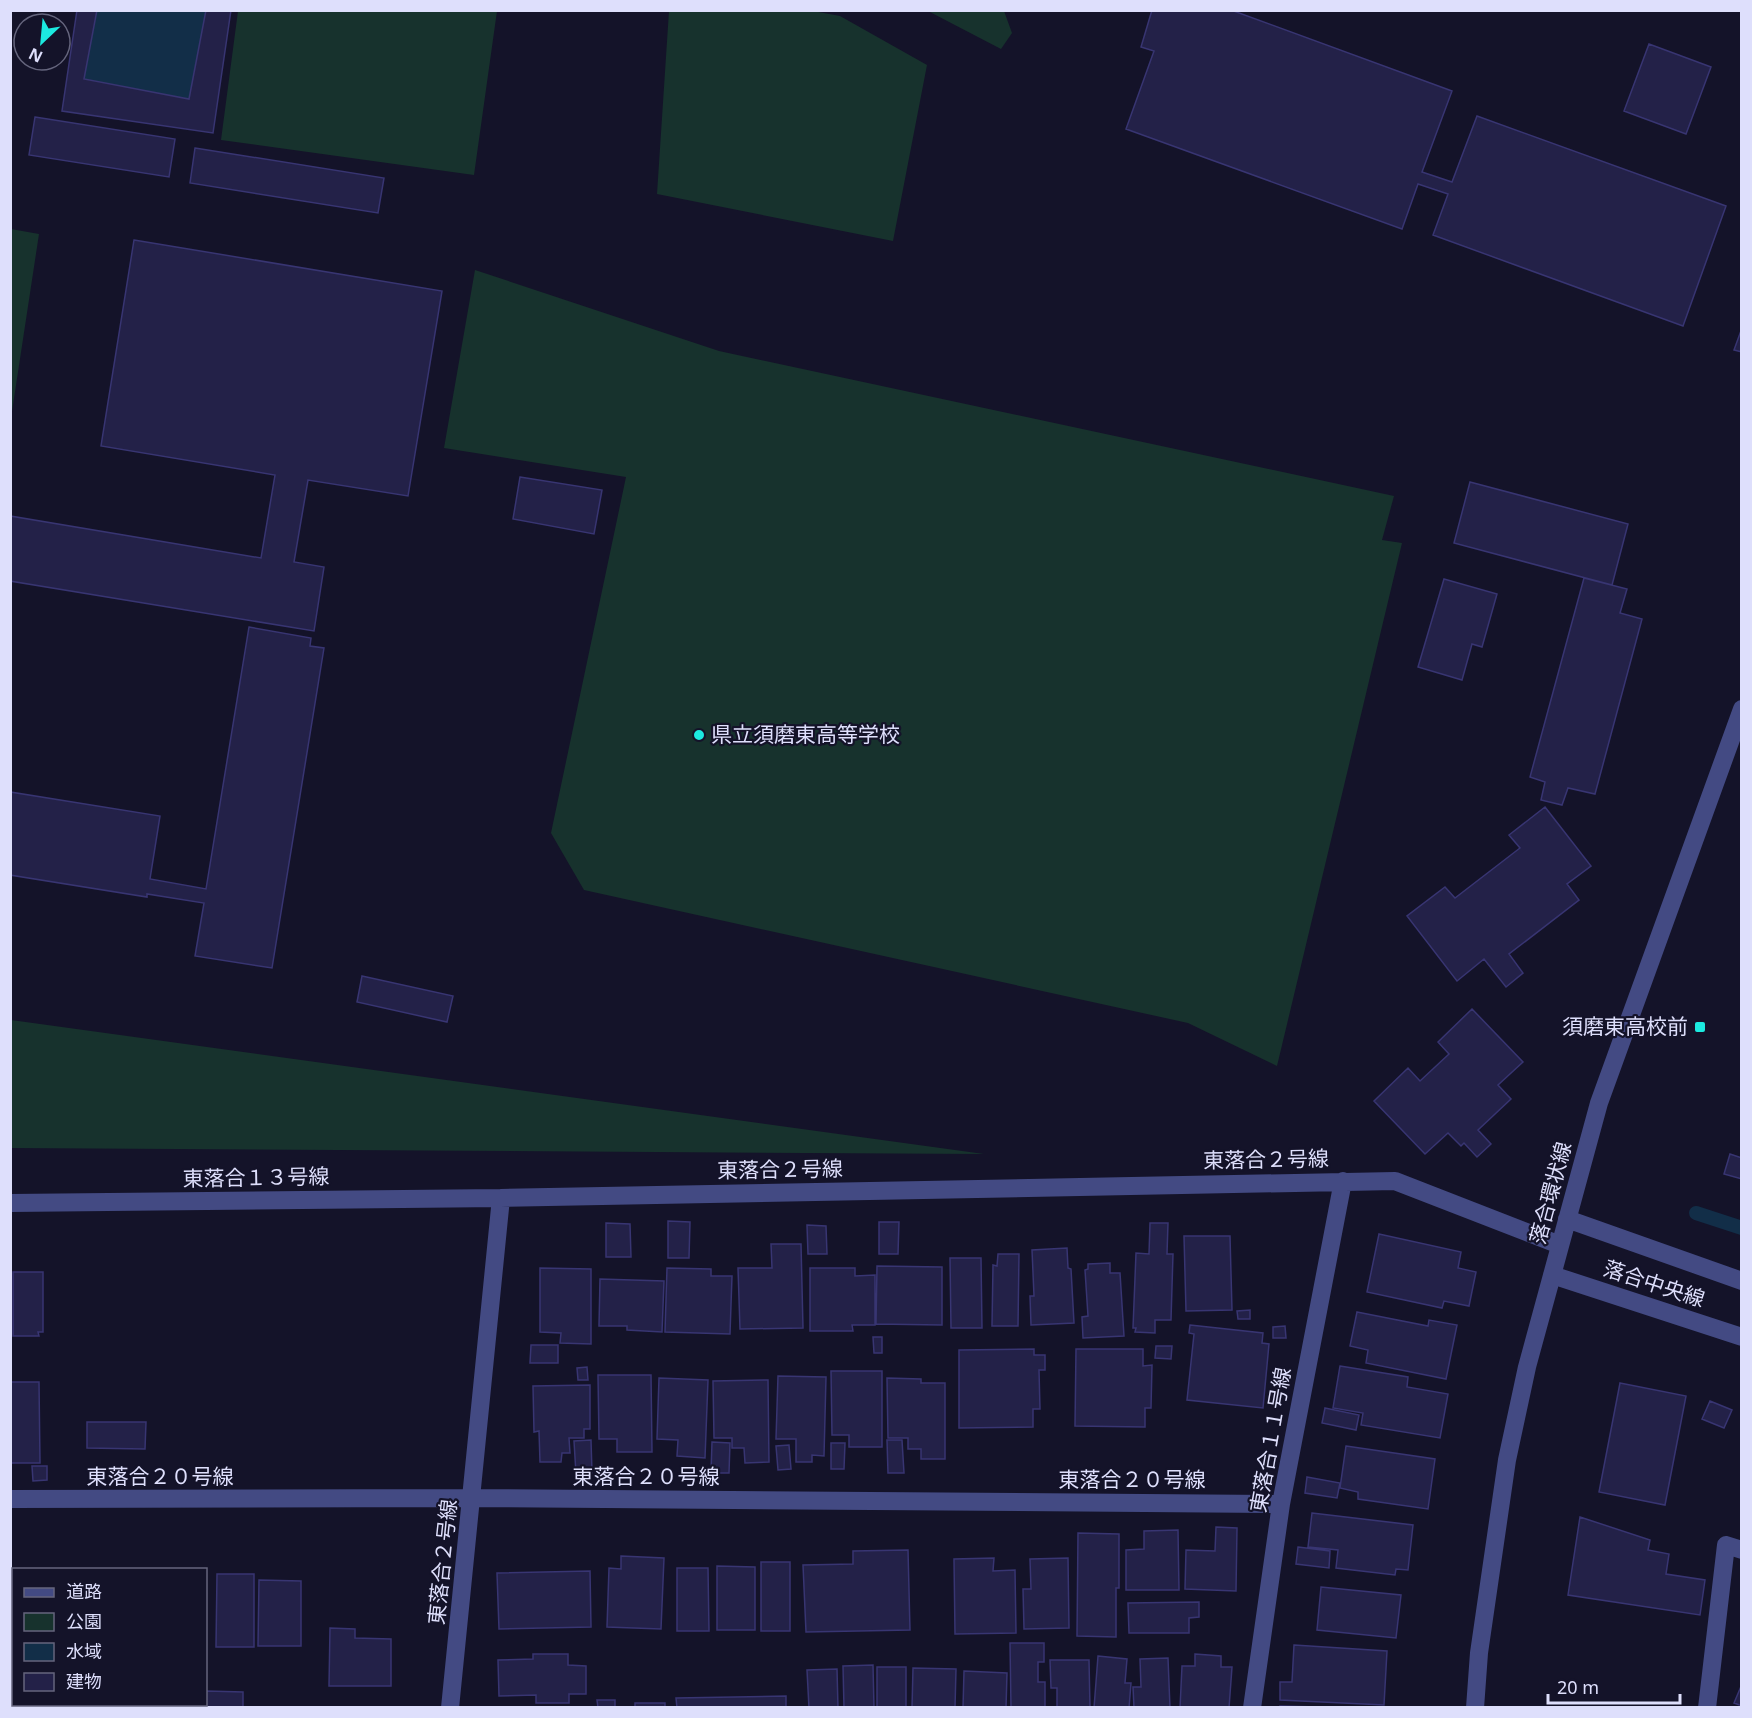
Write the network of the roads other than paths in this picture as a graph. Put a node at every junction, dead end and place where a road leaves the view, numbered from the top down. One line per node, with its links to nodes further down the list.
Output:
1 (1742, 709): 5 (street, 落合環状線)
2 (1343, 1181): 3 (street, 東落合２号線); 6 (street, 東落合２号線); 12 (street, 東落合１１号線)
3 (501, 1198): 4 (street, 東落合１３号線); 10 (street, 東落合２号線)
4 (10, 1203)
5 (1567, 1219): 6 (street, 落合環状線); 8 (street, 落合中央線)
6 (1560, 1245): 7 (street, 落合環状線)
7 (1552, 1275): 9 (street, 落合中央線); 16 (street, 落合環状線)
8 (1742, 1281)
9 (1742, 1337)
10 (472, 1498): 11 (street, 東落合２０号線); 12 (street, 東落合２０号線); 14 (street, 東落合２号線)
11 (10, 1500)
12 (1281, 1504): 15 (street, 東落合１１号線)
13 (1742, 1550): 17 (street)
14 (450, 1707)
15 (1252, 1707)
16 (1475, 1707)
17 (1707, 1707)

